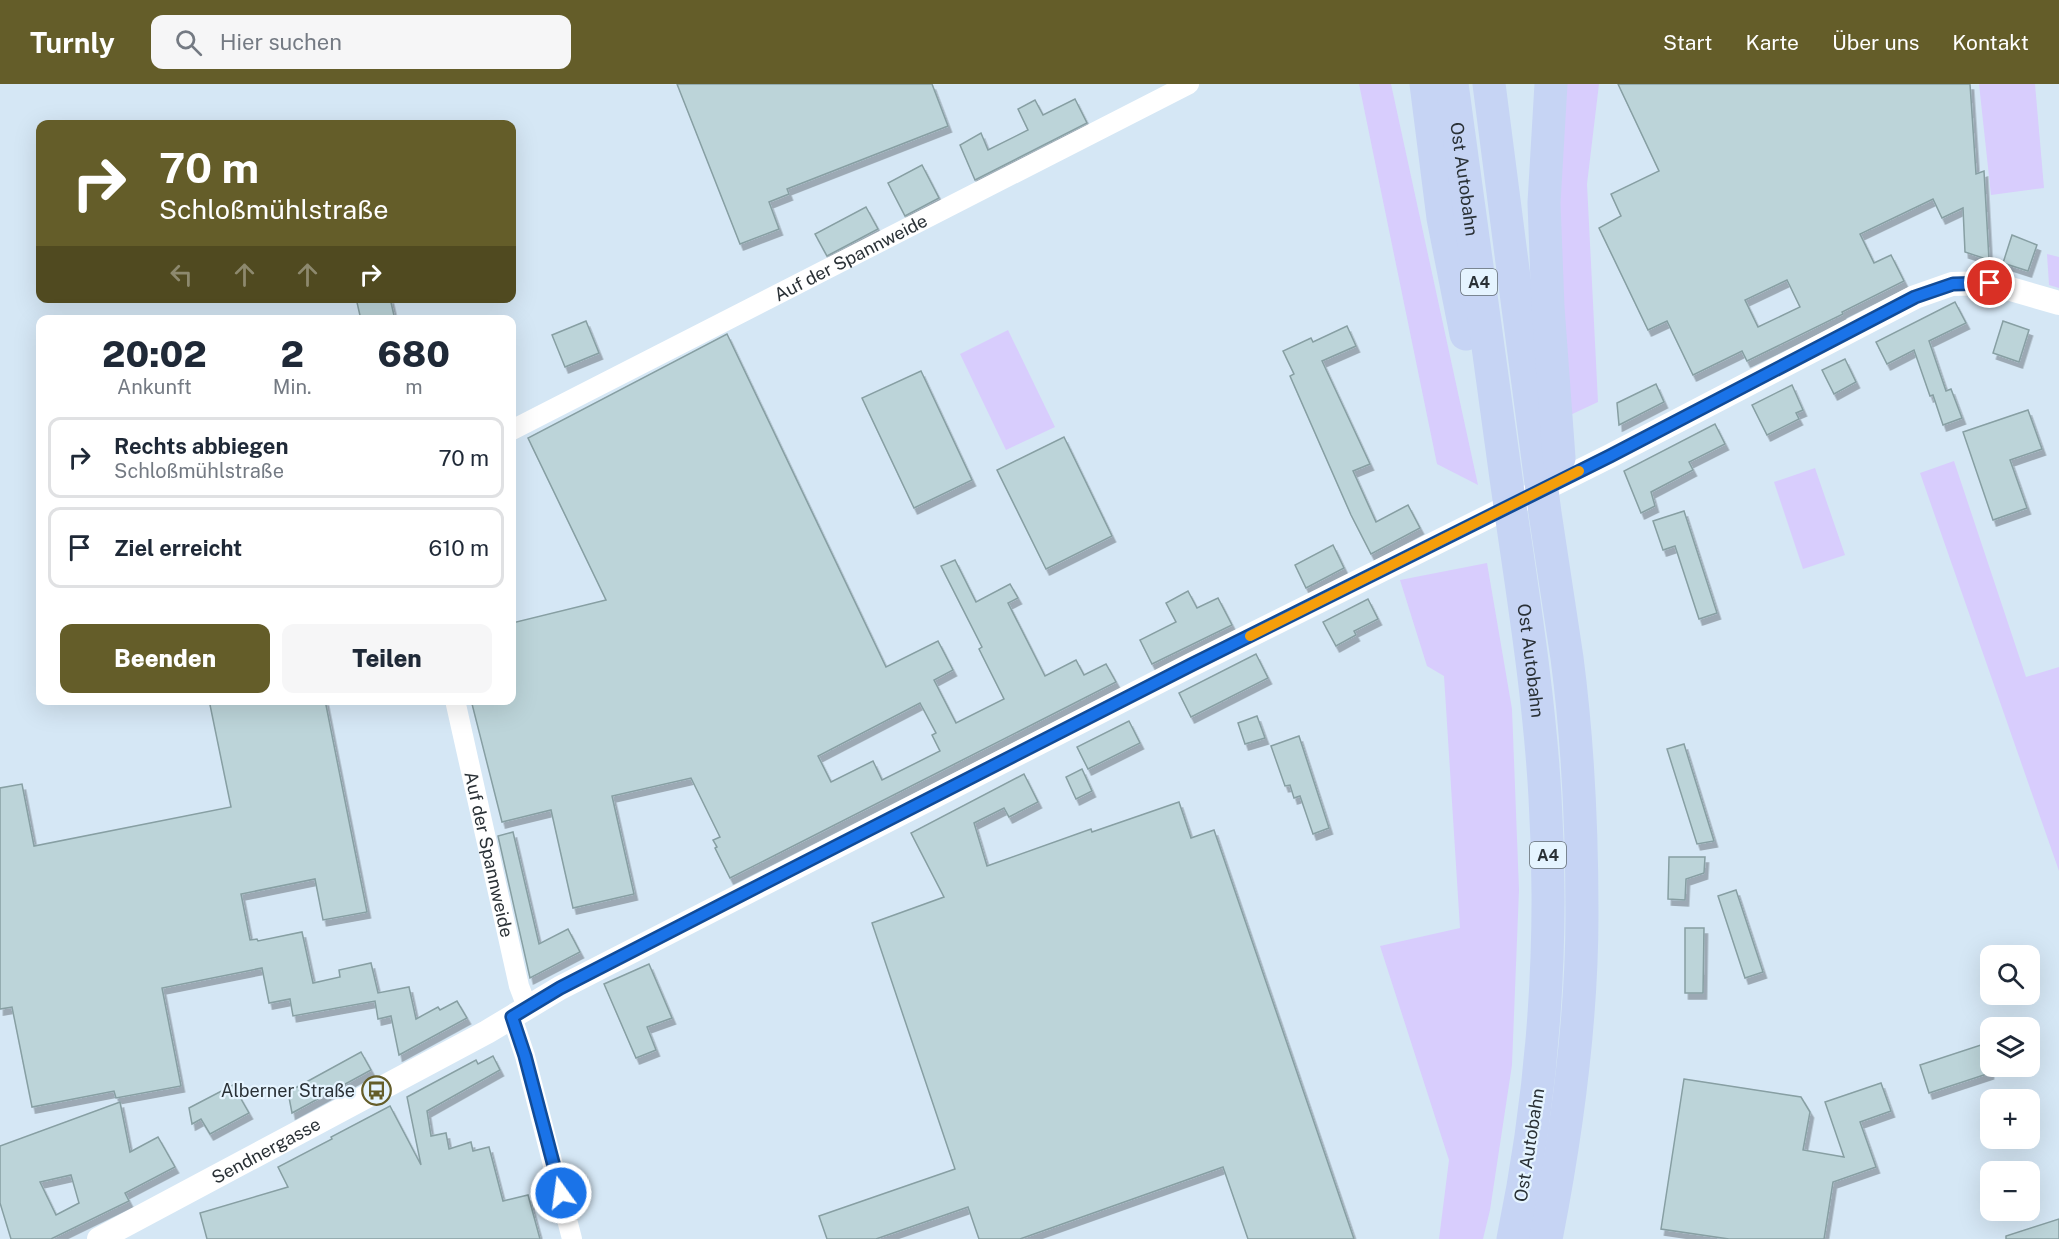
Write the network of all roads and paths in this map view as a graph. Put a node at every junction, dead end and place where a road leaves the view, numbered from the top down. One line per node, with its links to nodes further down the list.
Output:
1 (1189, 84): 7 (street, Auf der Spannweide)
2 (1426, 84): 9 (highway)
3 (1452, 84): 9 (highway, Ost Autobahn / A4)
4 (1489, 84): 8 (highway, Ost Autobahn / A4)
5 (1551, 84): 8 (highway)
6 (2059, 303): 11 (street, Sendnergasse)
7 (516, 428)
8 (1549, 459): 15 (highway, Ost Autobahn / A4)
9 (1506, 481): 14 (highway, Ost Autobahn / A4)
10 (456, 705): 11 (street, Auf der Spannweide)
11 (519, 1012): 12 (street, Sendnergasse); 13 (street)
12 (99, 1239)
13 (572, 1239)
14 (1513, 1239)
15 (1546, 1239)

